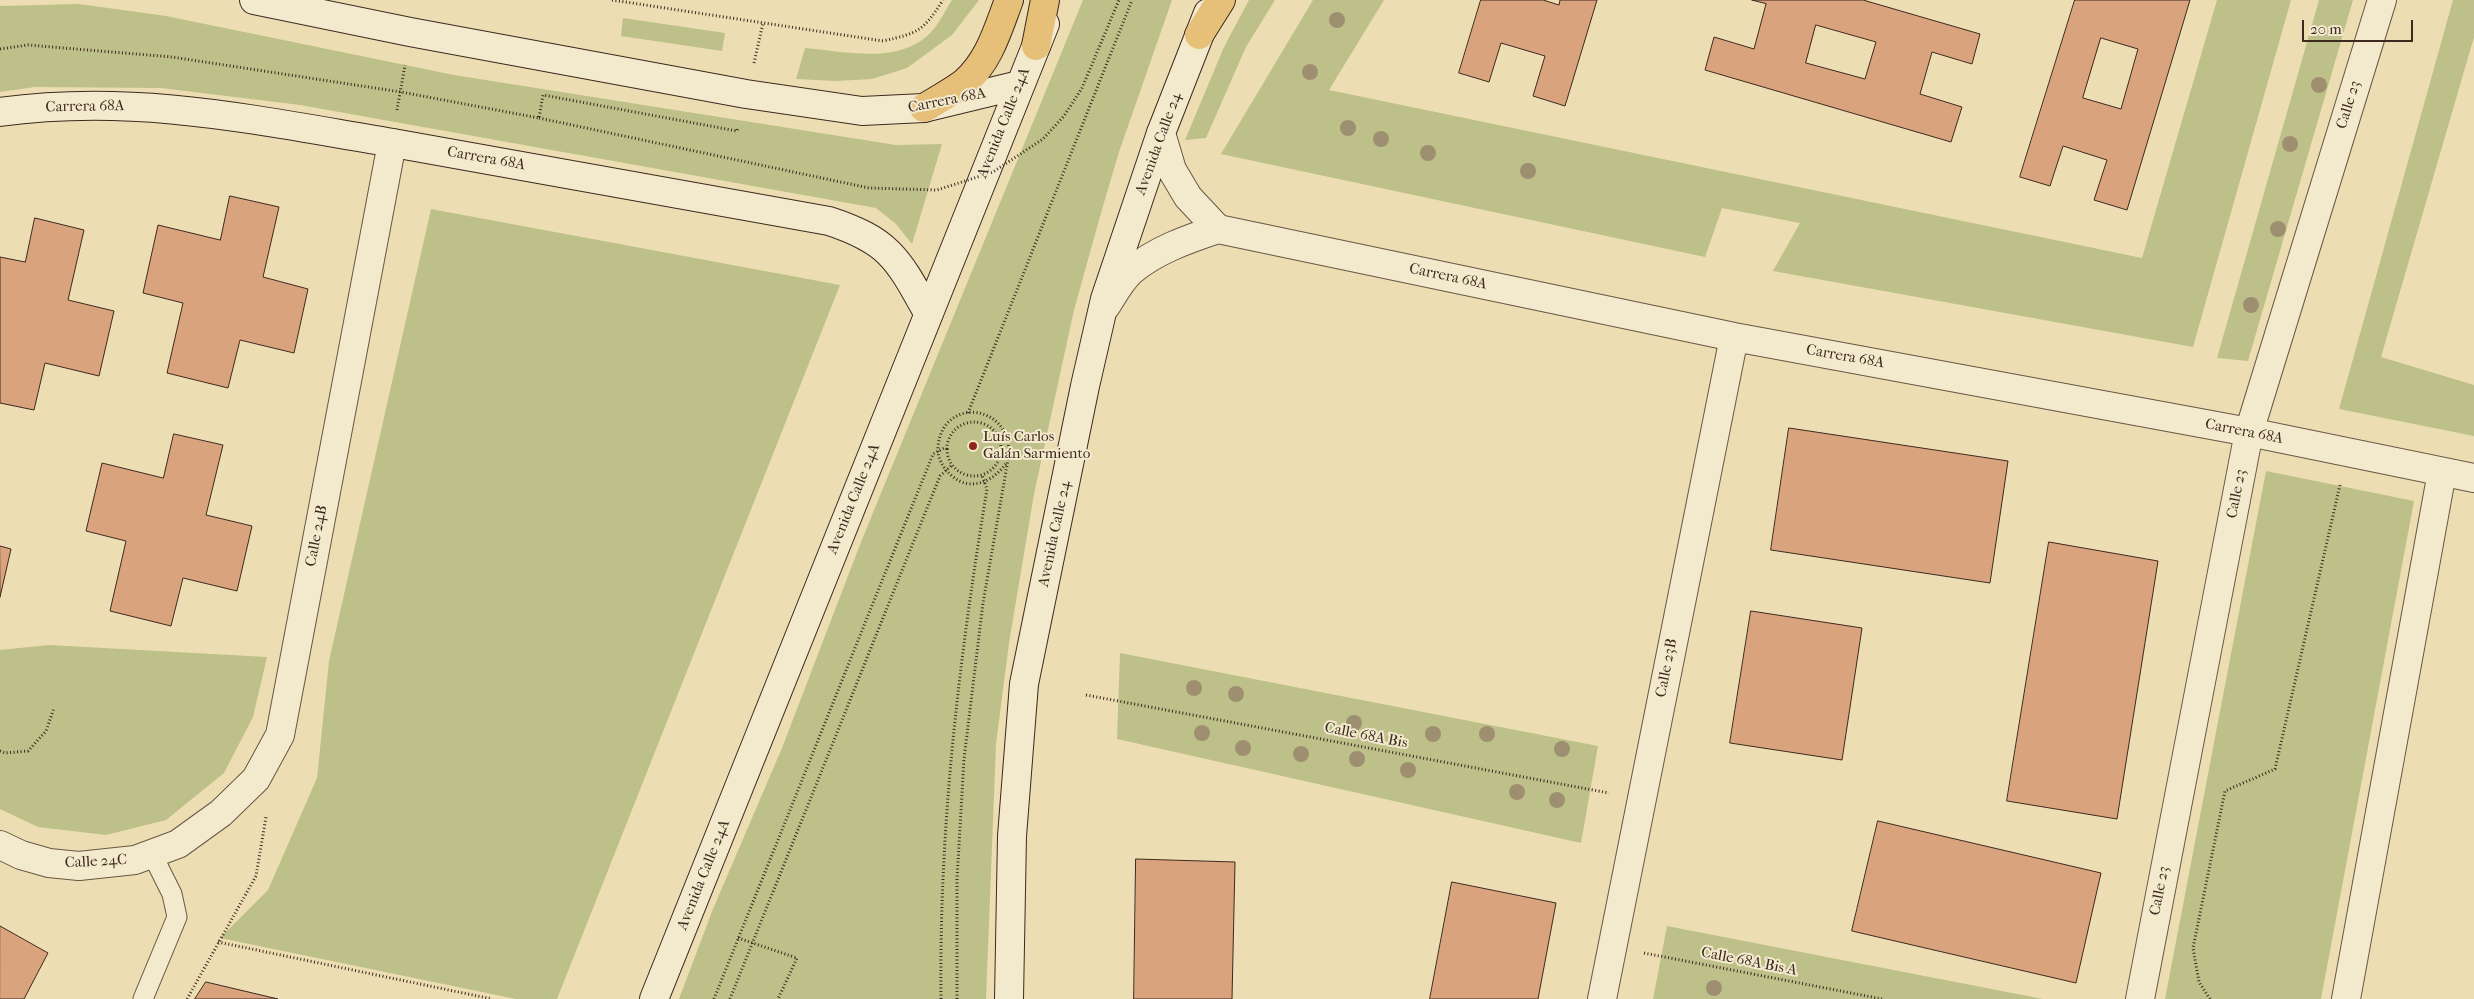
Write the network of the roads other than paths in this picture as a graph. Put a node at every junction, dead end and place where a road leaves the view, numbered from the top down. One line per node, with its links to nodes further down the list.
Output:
1 (254, 0): 11 (street, Carrera 68A)
2 (1009, 0): 11 (main road)
3 (1045, 0): 9 (main road)
4 (1055, 0): 9 (street, Avenida Calle 24A)
5 (1213, 0): 8 (street, Avenida Calle 24)
6 (1220, 0): 8 (main road)
7 (2382, 0): 19 (street, Calle 23)
8 (1199, 35): 13 (street, Avenida Calle 24)
9 (1036, 46): 10 (street, Avenida Calle 24A)
10 (1019, 85): 11 (street, Carrera 68A); 17 (street, Avenida Calle 24A)
11 (924, 108)
12 (0, 112): 14 (street, Carrera 68A)
13 (1161, 133): 15 (street); 16 (street, Avenida Calle 24)
14 (392, 143): 17 (street, Carrera 68A); 23 (street, Calle 24B)
15 (1218, 229): 16 (street, Carrera 68A); 18 (street, Carrera 68A)
16 (1104, 308): 26 (street, Avenida Calle 24)
17 (928, 313): 25 (street, Avenida Calle 24A)
18 (1734, 337): 19 (street, Carrera 68A); 27 (street, Calle 23B)
19 (2249, 432): 20 (street, Carrera 68A); 28 (street, Calle 23)
20 (2442, 472): 21 (street, Carrera 68A); 29 (street)
21 (2474, 478)
22 (0, 845): 23 (street, Calle 24C)
23 (144, 857): 24 (lane)
24 (142, 999)
25 (654, 999)
26 (1009, 999)
27 (1602, 999)
28 (2140, 999)
29 (2346, 999)

